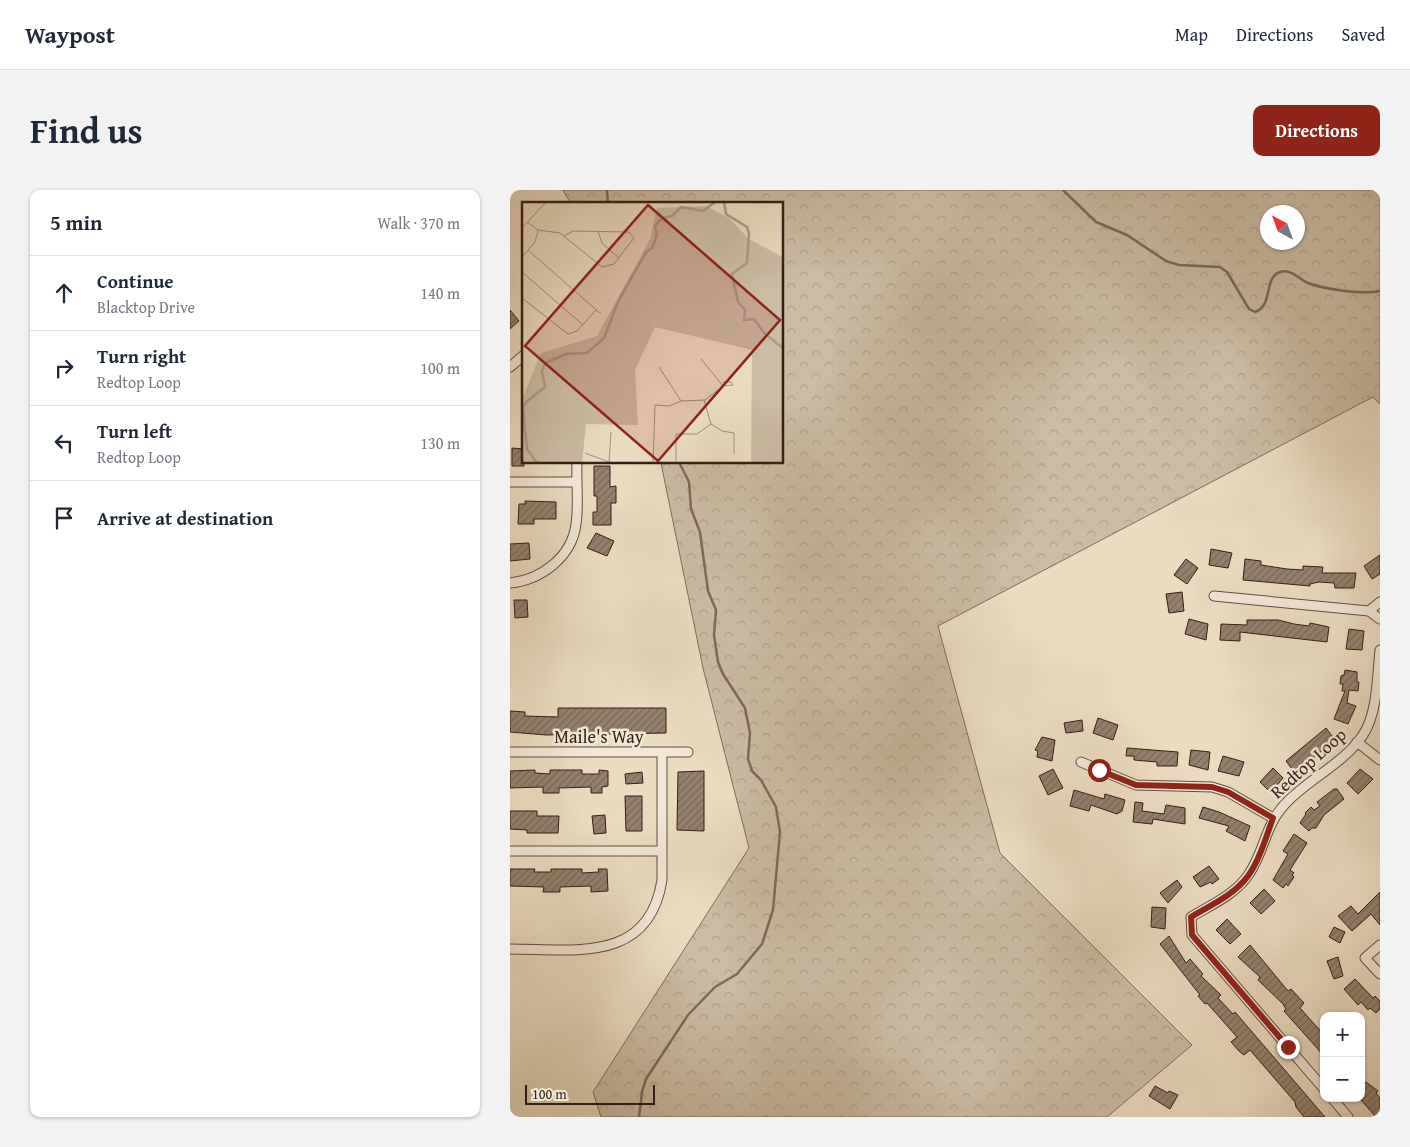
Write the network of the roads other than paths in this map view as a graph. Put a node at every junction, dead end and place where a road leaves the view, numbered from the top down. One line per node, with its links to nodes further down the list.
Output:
1 (522, 357): 2 (street)
2 (510, 366)
3 (577, 464): 5 (street)
4 (510, 482): 5 (street)
5 (576, 482): 6 (street)
6 (510, 583)
7 (1214, 596): 9 (street)
8 (1380, 602): 9 (street)
9 (1370, 611): 10 (street)
10 (1380, 619)
11 (1380, 650): 12 (street, Redtop Loop)
12 (1357, 742): 16 (street); 18 (street, Redtop Loop)
13 (510, 752): 15 (street, Maile's Way)
14 (688, 752): 15 (street, Maile's Way)
15 (662, 753): 20 (street)
16 (1380, 760)
17 (1081, 762): 18 (street)
18 (1273, 818): 24 (street, Redtop Loop)
19 (510, 851): 20 (street)
20 (661, 851): 22 (street)
21 (1380, 945): 23 (street)
22 (510, 949)
23 (1380, 974)
24 (1320, 1084)
25 (1335, 1102): 26 (street)
26 (1348, 1117)

